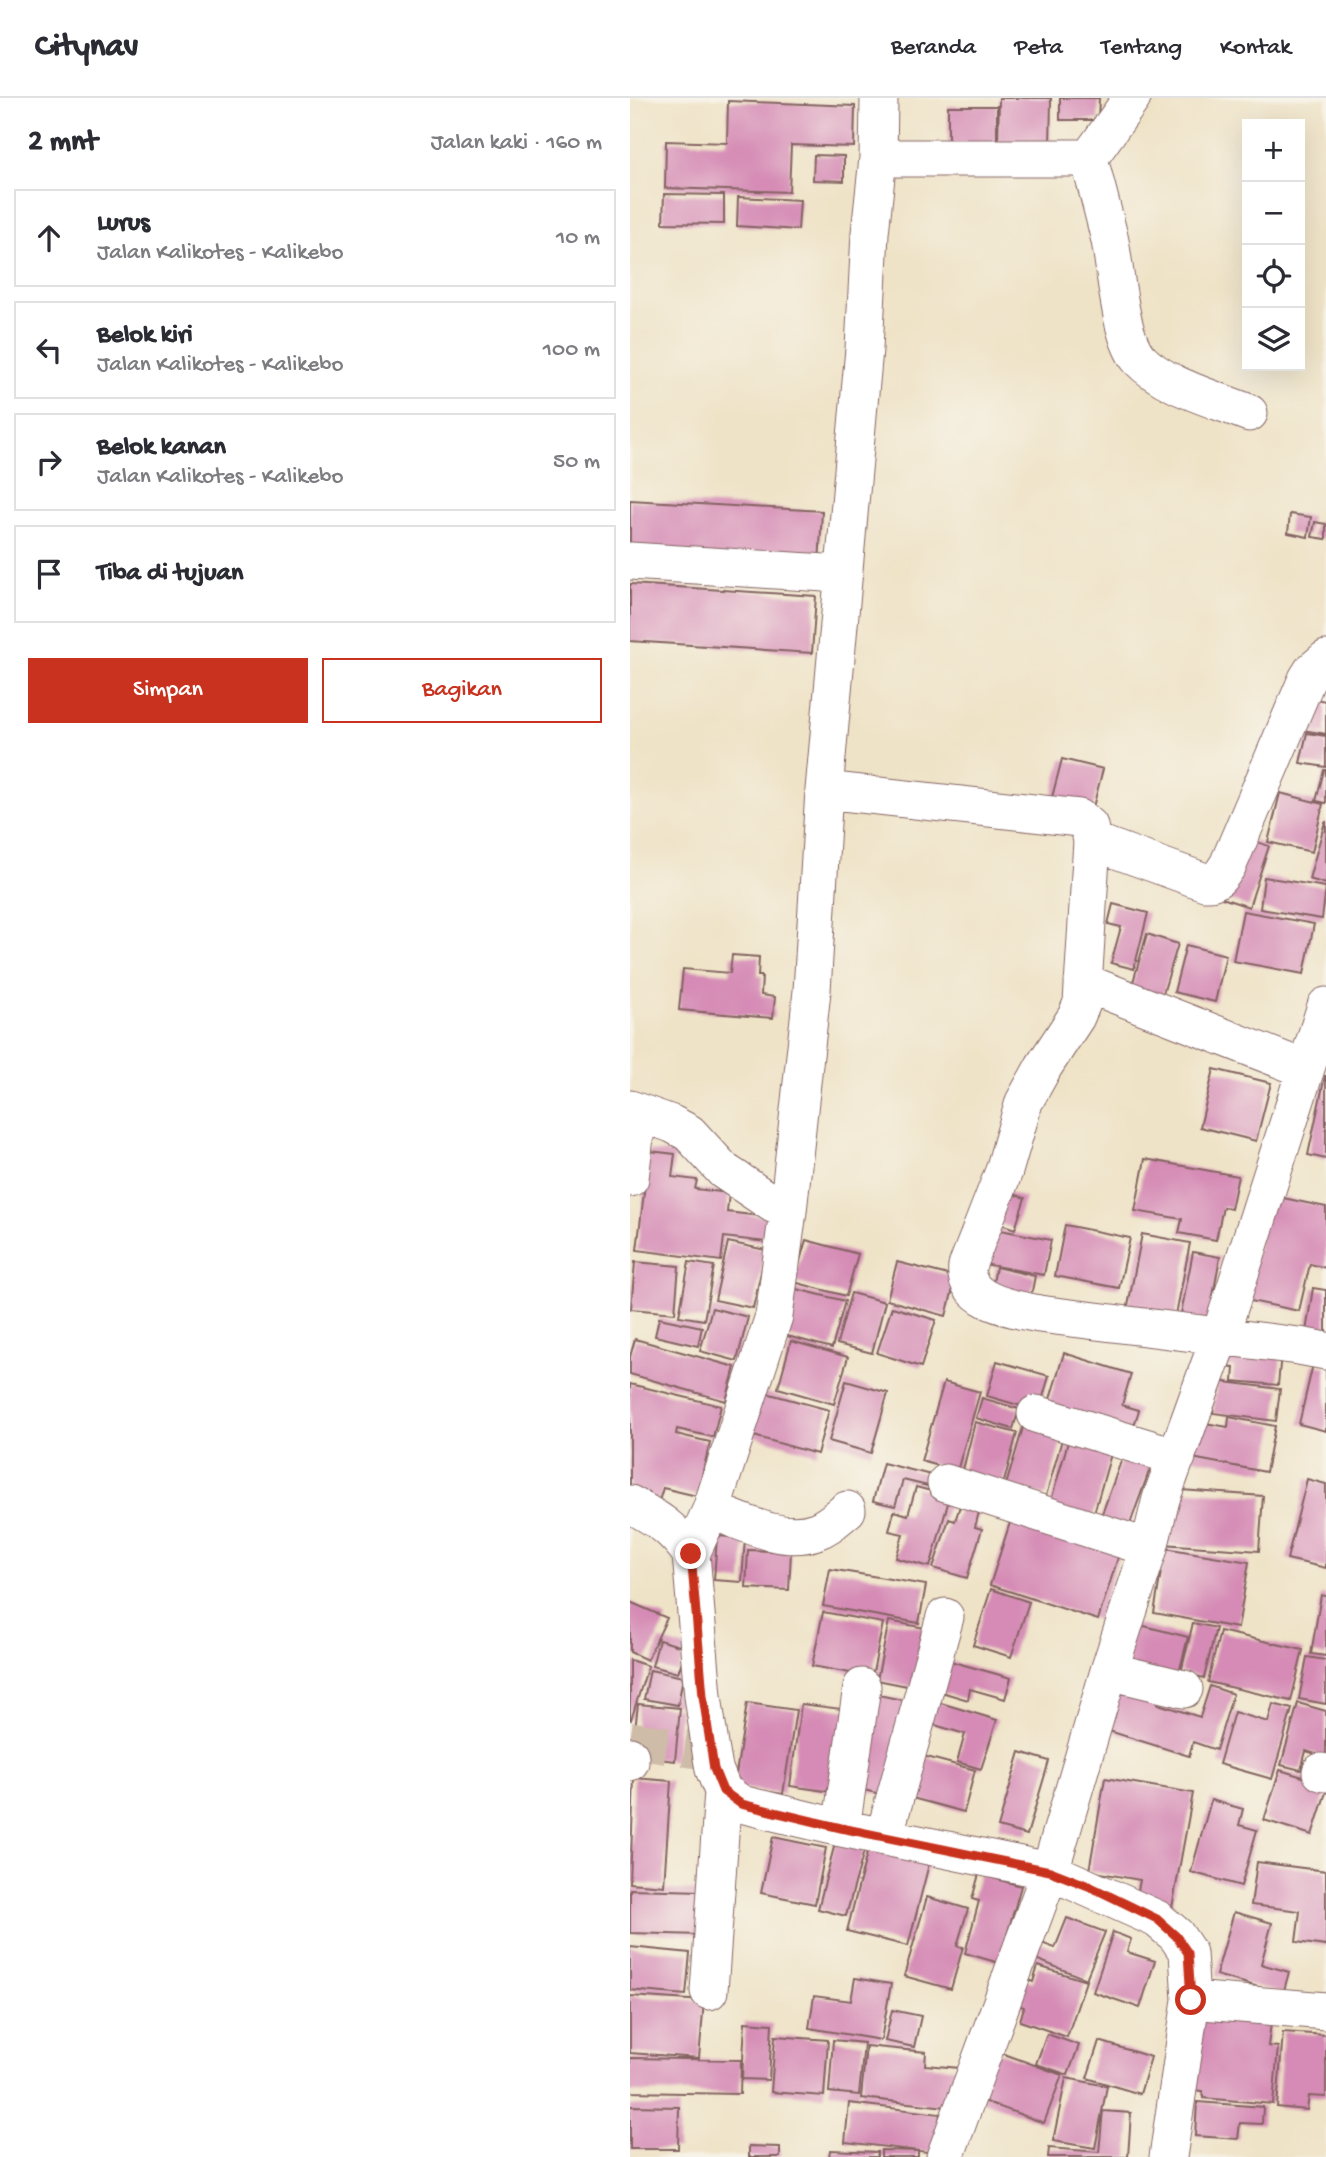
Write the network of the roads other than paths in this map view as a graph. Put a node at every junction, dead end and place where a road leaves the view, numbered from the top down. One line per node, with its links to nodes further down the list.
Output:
1 (879, 98): 3 (street)
2 (1132, 98): 4 (street)
3 (878, 158): 4 (street); 7 (street)
4 (1089, 158): 5 (street)
5 (1249, 413)
6 (630, 561): 7 (street)
7 (842, 574): 9 (street)
8 (1326, 659): 10 (street)
9 (824, 790): 10 (street); 16 (street)
10 (1092, 841): 11 (street)
11 (1083, 982): 13 (street); 17 (street)
12 (1326, 1006): 13 (street)
13 (1306, 1069): 17 (street)
14 (634, 1111): 15 (street); 16 (street)
15 (630, 1178)
16 (788, 1211): 23 (street)
17 (1220, 1336): 18 (street); 20 (street)
18 (1326, 1351)
19 (1036, 1414): 20 (street)
20 (1177, 1457): 25 (street)
21 (946, 1483): 25 (street)
22 (630, 1504): 26 (street)
23 (711, 1510): 24 (street); 26 (street)
24 (847, 1510)
25 (1149, 1548): 28 (street)
26 (691, 1554): 33 (street)
27 (945, 1617): 35 (street)
28 (1109, 1671): 30 (street); 36 (street)
29 (862, 1688): 34 (street)
30 (1184, 1689)
31 (630, 1756): 32 (street)
32 (630, 1762)
33 (723, 1791): 34 (street); 37 (street)
34 (841, 1828): 35 (street)
35 (884, 1837): 36 (street)
36 (1050, 1871): 38 (street); 40 (street)
37 (709, 1992)
38 (1191, 2000): 39 (street); 41 (street)
39 (1326, 2011)
40 (945, 2157)
41 (1168, 2157)

